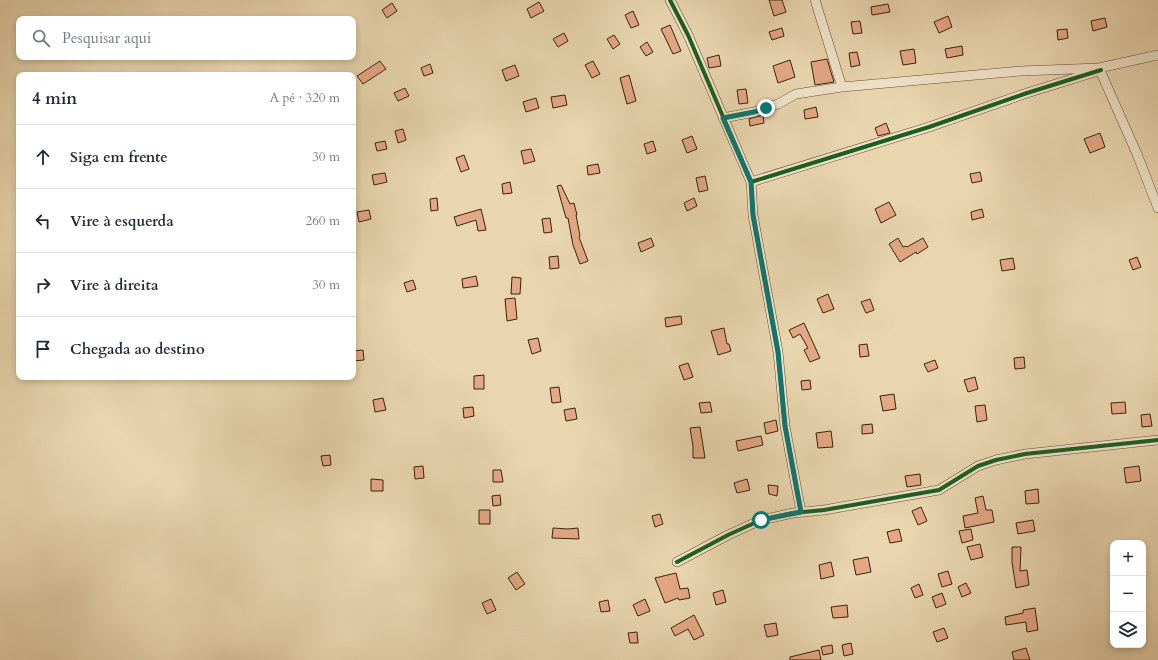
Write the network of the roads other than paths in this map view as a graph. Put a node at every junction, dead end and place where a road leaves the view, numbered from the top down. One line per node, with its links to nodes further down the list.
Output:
1 (670, 0): 6 (street)
2 (815, 0): 5 (street)
3 (1158, 55): 4 (street)
4 (1100, 69): 5 (street); 7 (street); 8 (street)
5 (842, 87): 6 (street)
6 (723, 118): 7 (street)
7 (751, 182): 10 (street)
8 (1158, 208)
9 (1158, 440): 10 (street)
10 (801, 512): 11 (street)
11 (677, 562)

